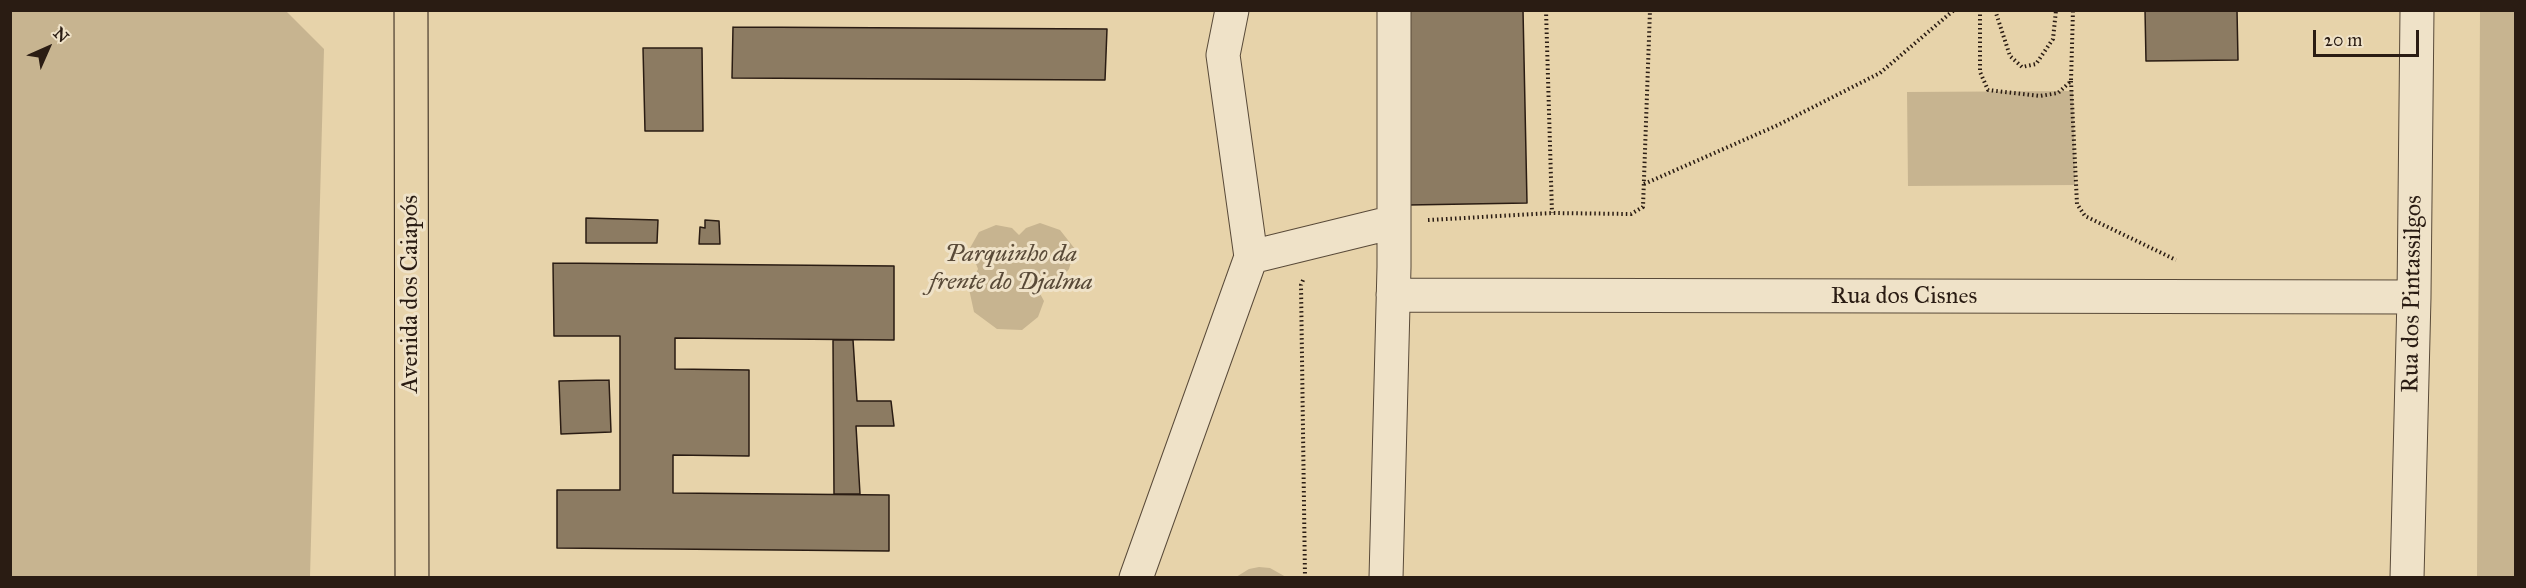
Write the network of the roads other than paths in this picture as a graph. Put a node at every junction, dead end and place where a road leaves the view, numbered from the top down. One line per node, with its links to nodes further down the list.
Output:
1 (411, 10): 9 (main road, Avenida dos Caiapós)
2 (1232, 10): 6 (street)
3 (1394, 10): 5 (street)
4 (2417, 10): 8 (street, Rua dos Pintassilgos)
5 (1394, 222): 6 (street); 7 (street)
6 (1251, 257): 10 (street)
7 (1393, 296): 8 (street, Rua dos Cisnes); 11 (street)
8 (2414, 297): 12 (street, Rua dos Pintassilgos)
9 (412, 578)
10 (1136, 578)
11 (1386, 578)
12 (2407, 578)

